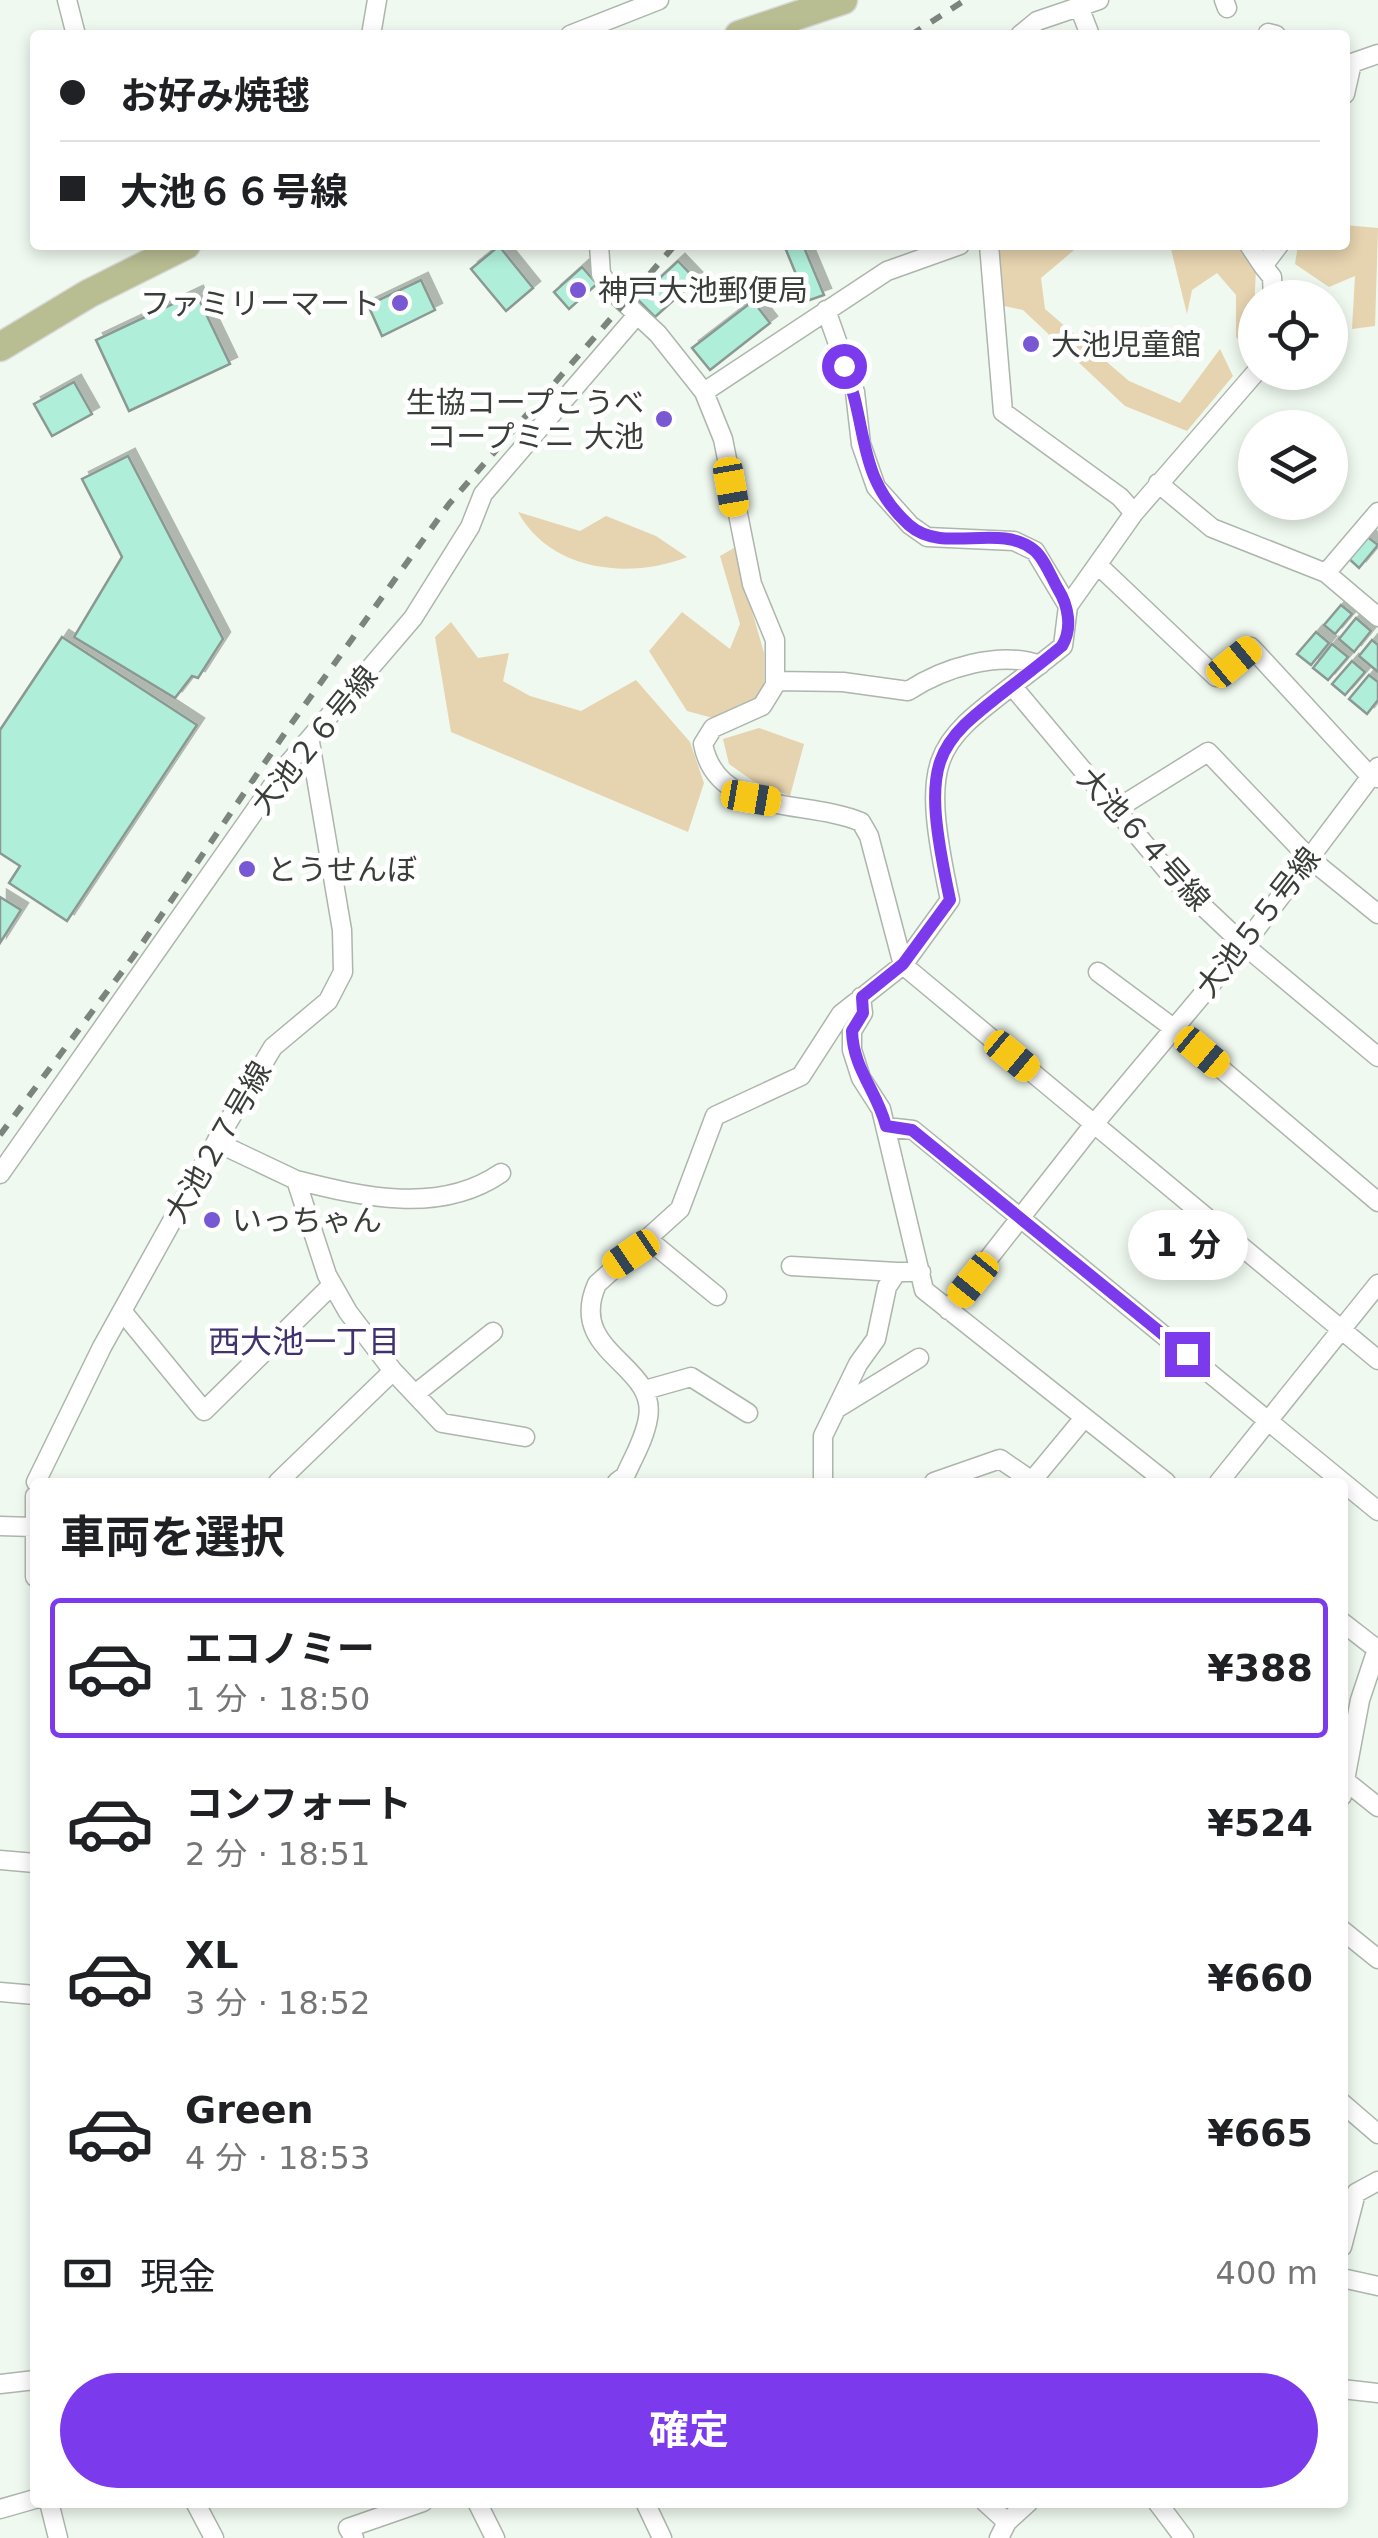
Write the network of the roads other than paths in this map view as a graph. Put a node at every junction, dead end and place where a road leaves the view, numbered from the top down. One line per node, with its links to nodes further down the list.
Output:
1 (66, 0): 7 (street)
2 (377, 0): 8 (street)
3 (659, 0): 9 (street)
4 (843, 0): 10 (main road)
5 (1099, 0): 6 (street)
6 (1078, 4): 11 (street); 12 (street)
7 (75, 30)
8 (372, 30)
9 (583, 30)
10 (754, 30)
11 (1026, 30)
12 (1088, 30)
13 (1378, 54): 14 (street)
14 (1350, 61)
15 (177, 250): 25 (main road)
16 (599, 250): 24 (street)
17 (945, 250): 23 (street)
18 (989, 250): 30 (street)
19 (1252, 250): 21 (street)
20 (1275, 250): 21 (street)
21 (1263, 266): 22 (street)
22 (1272, 280)
23 (826, 310): 27 (street); 33 (street)
24 (637, 315): 27 (street); 38 (street, 大池２６号線)
25 (1, 343)
26 (1240, 390): 28 (street)
27 (704, 392): 36 (street)
28 (1158, 483): 30 (street); 32 (street)
29 (1378, 512): 32 (street)
30 (1134, 513): 31 (street)
31 (1099, 566): 33 (street); 39 (street)
32 (1326, 573): 34 (street)
33 (1068, 606): 35 (street)
34 (1378, 617)
35 (1040, 665): 36 (street); 37 (street)
36 (776, 681): 44 (street)
37 (1013, 687): 40 (street, 大池６４号線); 44 (street)
38 (310, 742): 51 (street, 大池２７号線); 52 (street, 大池２６号線)
39 (1376, 774): 41 (street, 大池５５号線)
40 (1118, 808): 41 (street); 43 (street, 大池６４号線)
41 (1309, 858): 42 (street); 43 (street, 大池５５号線)
42 (1378, 914)
43 (1244, 946): 47 (street, 大池５５号線); 48 (street, 大池６４号線)
44 (903, 964): 46 (street); 49 (street)
45 (1098, 972): 47 (street)
46 (862, 997): 50 (street); 57 (street)
47 (1172, 1027): 49 (street, 大池５５号線); 55 (street)
48 (1378, 1057)
49 (1094, 1124): 56 (street, 大池５５号線); 66 (street)
50 (886, 1126): 56 (street); 60 (street)
51 (216, 1142): 54 (street); 65 (street, 大池２７号線)
52 (0, 1174)
53 (501, 1174): 54 (street)
54 (296, 1180): 62 (street)
55 (1378, 1202)
56 (1021, 1220): 64 (street, 大池５５号線); 76 (street)
57 (650, 1241): 63 (street); 71 (street)
58 (790, 1266): 59 (street)
59 (897, 1272): 60 (street); 73 (street)
60 (921, 1272): 64 (street)
61 (1378, 1284): 66 (street)
62 (332, 1285): 65 (street); 70 (street)
63 (717, 1296)
64 (948, 1310): 75 (street)
65 (122, 1311): 78 (street, 大池２７号線)
66 (1342, 1331): 69 (street); 76 (street)
67 (493, 1332): 72 (street)
68 (919, 1358): 73 (street)
69 (1378, 1360)
70 (393, 1371): 72 (street); 79 (street)
71 (645, 1390): 74 (street); 80 (street)
72 (415, 1394): 77 (street)
73 (836, 1409): 81 (street)
74 (748, 1414)
75 (1084, 1418): 84 (street); 85 (street)
76 (1270, 1422): 86 (street); 87 (street)
77 (524, 1438)
78 (38, 1478)
79 (282, 1478)
80 (622, 1478)
81 (823, 1478)
82 (945, 1478): 83 (street)
83 (1026, 1478)
84 (1035, 1478)
85 (1161, 1478)
86 (1223, 1478)
87 (1338, 1478)
88 (1348, 1486): 89 (street)
89 (1378, 1511)
90 (0, 1526): 91 (street)
91 (30, 1528)
92 (1348, 1627): 93 (street)
93 (1378, 1650): 94 (street)
94 (1348, 1760)
95 (1348, 1783): 96 (street)
96 (1378, 1807)
97 (0, 1860): 98 (street)
98 (30, 1863)
99 (1348, 1935): 100 (street)
100 (1378, 1959)
101 (0, 1992): 102 (street)
102 (30, 1994)
103 (1348, 2108): 104 (street)
104 (1378, 2134)
105 (1378, 2182): 106 (street)
106 (1348, 2224)
107 (1348, 2279): 108 (street)
108 (1378, 2286)
109 (30, 2381): 110 (street)
110 (0, 2384)
111 (1348, 2389): 112 (street)
112 (1378, 2393)
113 (30, 2500): 122 (street)
114 (50, 2508): 124 (street)
115 (199, 2508): 125 (street)
116 (406, 2508): 126 (street)
117 (479, 2508): 127 (street)
118 (648, 2508): 128 (street)
119 (990, 2508): 123 (street)
120 (1023, 2508): 123 (street)
121 (1162, 2508): 129 (street)
122 (0, 2509)
123 (1003, 2530)
124 (58, 2538)
125 (214, 2538)
126 (354, 2538)
127 (495, 2538)
128 (662, 2538)
129 (1184, 2538)

